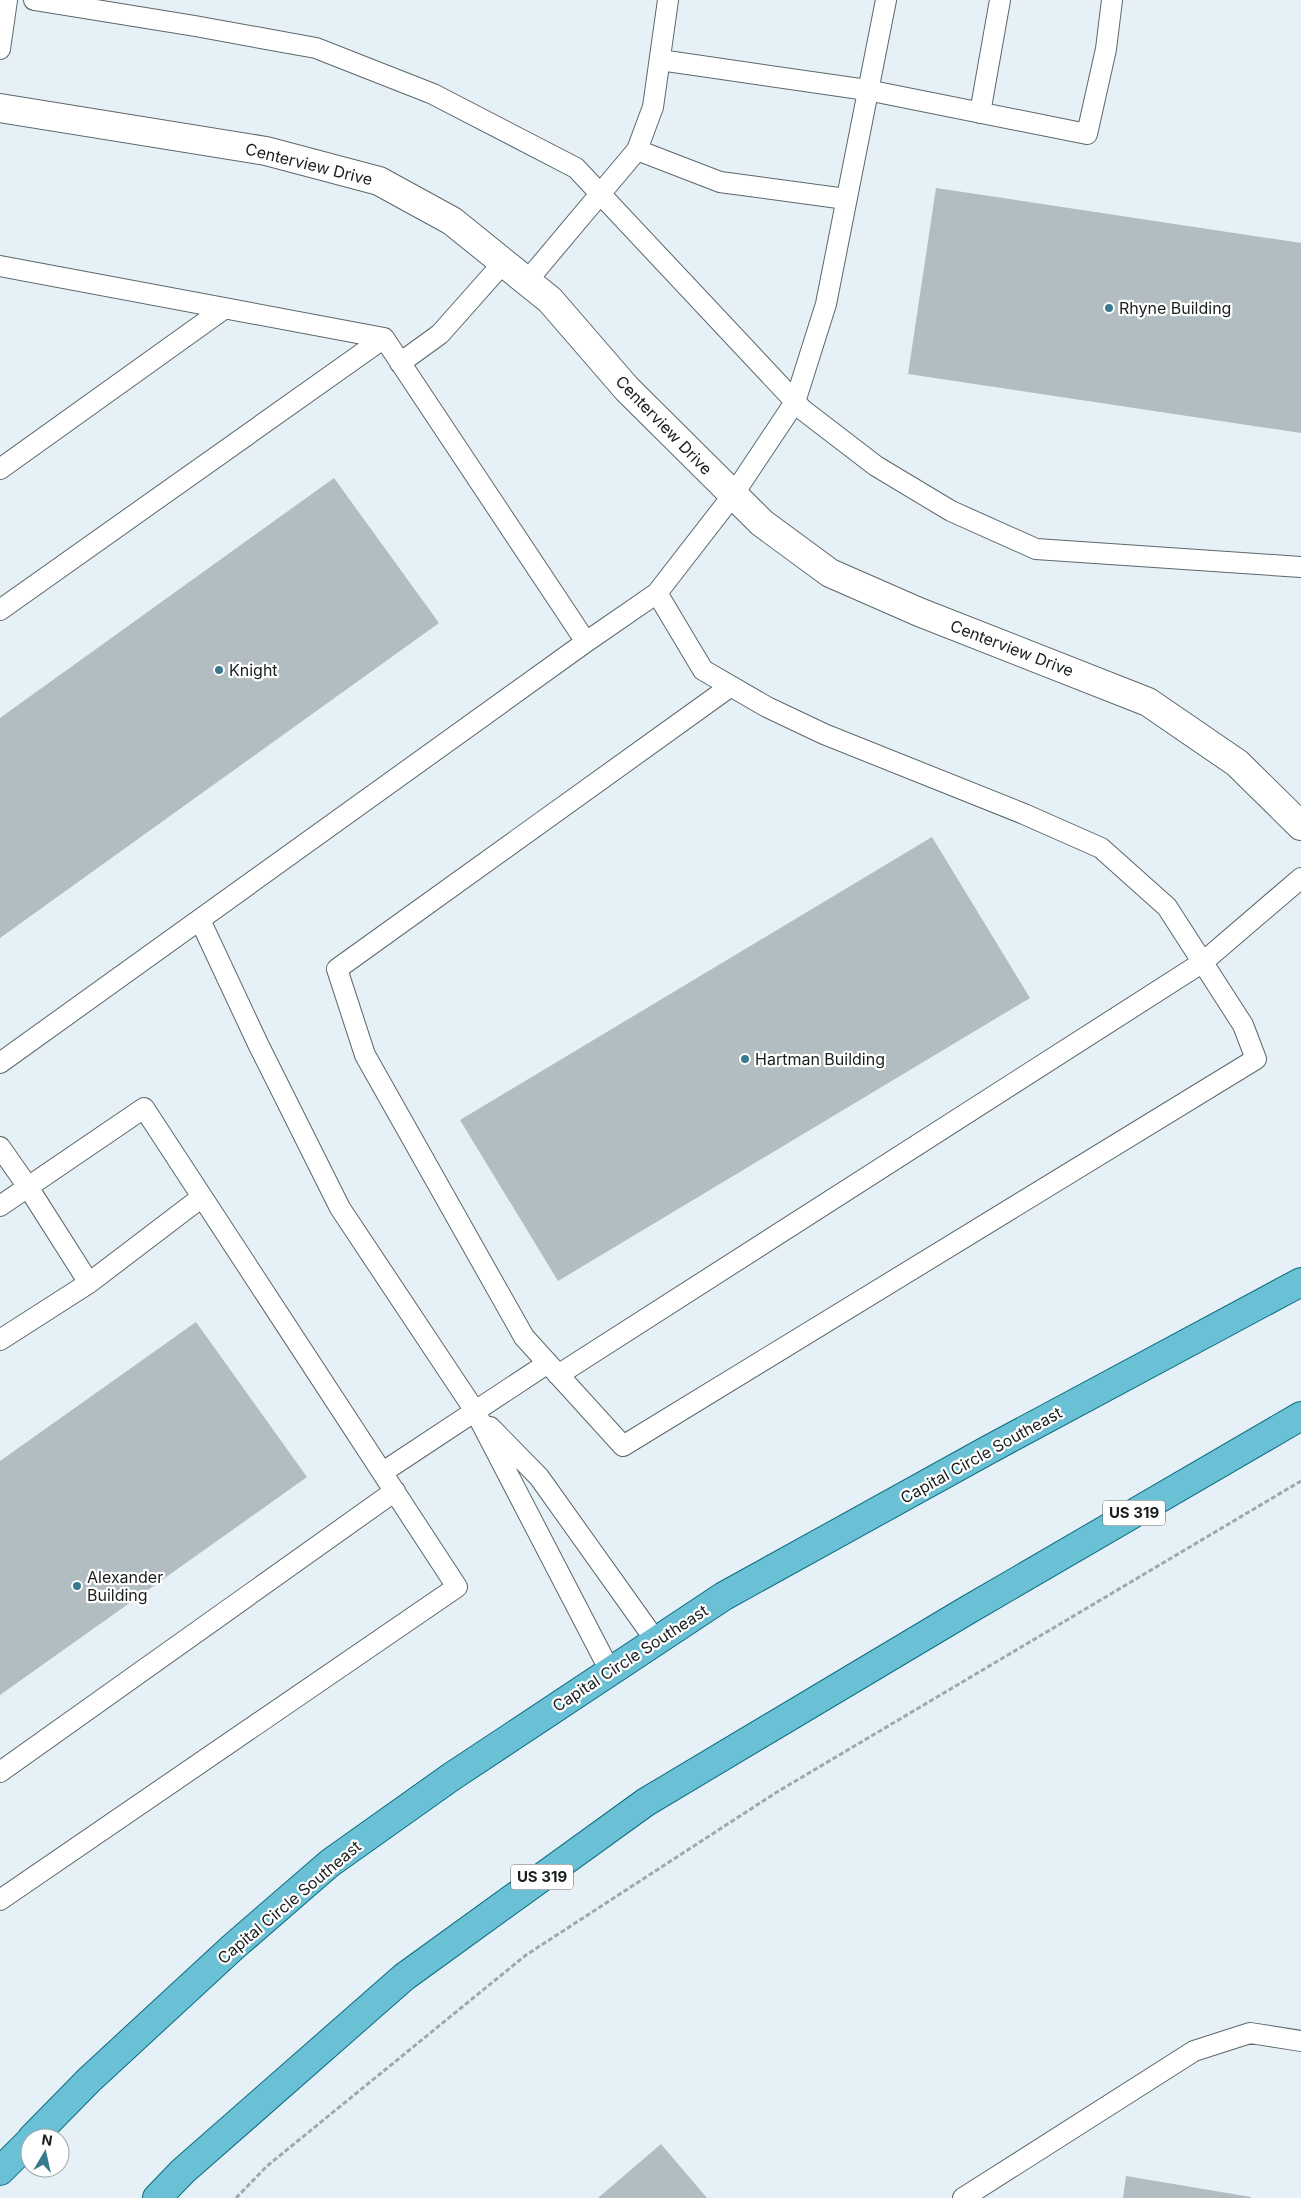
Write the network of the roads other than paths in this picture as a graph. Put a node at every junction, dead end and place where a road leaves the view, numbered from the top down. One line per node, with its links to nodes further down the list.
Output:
1 (7, 0): 8 (lane)
2 (34, 0): 7 (lane)
3 (668, 0): 9 (lane)
4 (886, 0): 10 (lane)
5 (1000, 0): 12 (lane)
6 (1112, 0): 12 (lane)
7 (58, 2): 14 (lane)
8 (0, 49)
9 (660, 60): 10 (lane); 13 (lane)
10 (867, 90): 12 (lane); 15 (lane)
11 (0, 108): 16 (street, Centerview Drive)
12 (980, 113)
13 (637, 150): 14 (lane); 15 (lane)
14 (600, 194): 18 (lane); 22 (lane)
15 (846, 199): 22 (lane)
16 (503, 263): 18 (street, Centerview Drive); 21 (lane)
17 (0, 266): 19 (lane)
18 (526, 282): 24 (street, Centerview Drive)
19 (225, 308): 20 (lane); 23 (lane)
20 (384, 338): 21 (lane); 27 (lane)
21 (400, 363): 28 (lane)
22 (795, 402): 24 (lane); 25 (lane)
23 (0, 469)
24 (733, 495): 26 (lane); 30 (street, Centerview Drive)
25 (1301, 568)
26 (657, 593): 28 (lane); 29 (lane)
27 (0, 610)
28 (586, 642): 32 (lane)
29 (731, 686): 33 (lane); 42 (lane)
30 (1301, 826)
31 (1301, 878): 33 (lane)
32 (200, 920): 34 (lane); 43 (lane)
33 (1203, 962): 42 (lane); 42 (lane)
34 (0, 1063)
35 (0, 1146): 36 (lane)
36 (28, 1187): 37 (lane); 38 (lane); 40 (lane)
37 (202, 1197): 40 (lane); 45 (lane)
38 (0, 1206)
39 (1301, 1282): 47 (main road, Capital Circle Southeast)
40 (89, 1283): 41 (lane)
41 (0, 1340)
42 (553, 1369): 43 (lane)
43 (475, 1411): 45 (lane); 47 (lane); 48 (lane)
44 (1301, 1416): 55 (main road, US 319)
45 (383, 1472): 46 (lane)
46 (395, 1491): 49 (lane); 50 (lane)
47 (656, 1641): 48 (main road, Capital Circle Southeast)
48 (610, 1671): 52 (main road, Capital Circle Southeast)
49 (0, 1772)
50 (0, 1900)
51 (1301, 2041): 56 (lane)
52 (42, 2128)
53 (20, 2150): 54 (main road, Capital Circle Southeast)
54 (0, 2171)
55 (157, 2198)
56 (963, 2198)

